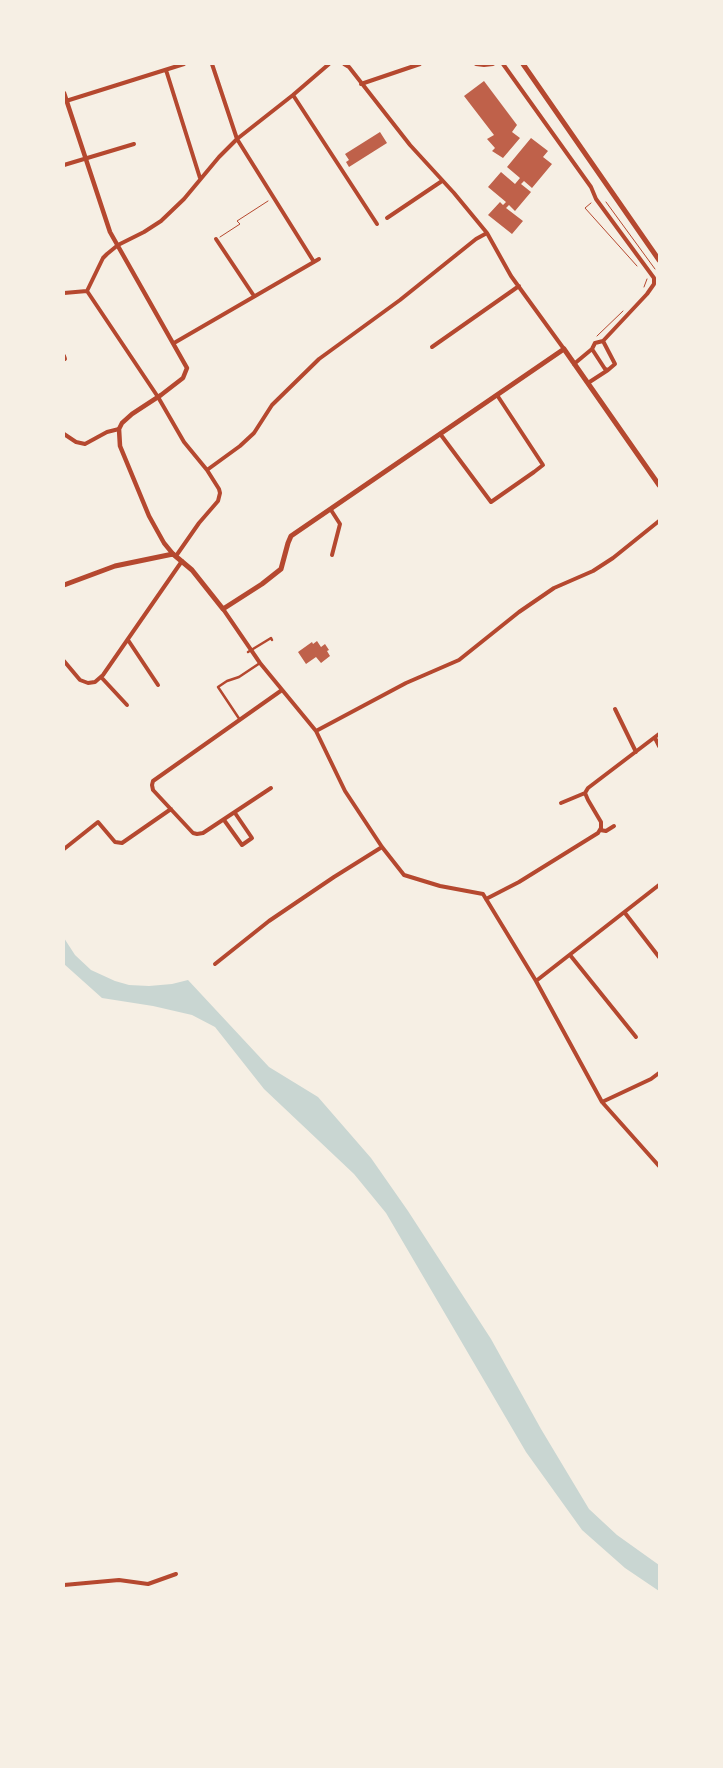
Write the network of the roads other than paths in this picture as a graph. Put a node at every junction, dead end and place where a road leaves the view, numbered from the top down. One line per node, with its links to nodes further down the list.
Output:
1 (184, 64): 10 (street)
2 (212, 64): 15 (street)
3 (329, 64): 13 (street)
4 (344, 64): 11 (street)
5 (420, 64): 11 (street)
6 (476, 64): 7 (street)
7 (493, 64)
8 (504, 64): 33 (street)
9 (526, 65): 27 (main road)
10 (166, 70): 14 (street); 19 (street)
11 (361, 84): 20 (street)
12 (64, 93): 14 (street)
13 (293, 95): 15 (street); 22 (street)
14 (66, 101): 17 (street)
15 (236, 139): 19 (street); 28 (street)
16 (134, 144): 17 (street)
17 (85, 158): 18 (street); 25 (street)
18 (64, 165)
19 (200, 178): 25 (street)
20 (442, 181): 21 (street); 23 (street)
21 (387, 218)
22 (377, 224)
23 (487, 233): 29 (street); 46 (street)
24 (216, 239): 32 (street)
25 (118, 245): 30 (street); 34 (street)
26 (319, 259): 28 (street)
27 (659, 260)
28 (314, 262): 32 (street)
29 (519, 286): 35 (street); 37 (street)
30 (87, 291): 31 (street); 42 (street)
31 (64, 293)
32 (254, 296): 34 (street)
33 (603, 341): 36 (street); 39 (street)
34 (174, 343): 42 (street)
35 (432, 347)
36 (592, 349): 38 (street); 39 (street)
37 (564, 350): 38 (main road); 41 (main road)
38 (574, 364): 40 (main road)
39 (608, 370): 40 (street)
40 (588, 383): 47 (main road)
41 (497, 395): 45 (main road); 45 (street)
42 (158, 397): 43 (street); 46 (street)
43 (119, 429): 44 (street); 50 (street)
44 (64, 434)
45 (441, 435): 48 (main road)
46 (207, 470): 50 (street)
47 (659, 485)
48 (331, 510): 51 (street); 54 (main road)
49 (659, 524): 66 (street)
50 (174, 555): 52 (main road); 53 (main road)
51 (332, 555)
52 (182, 561): 54 (main road); 55 (street)
53 (64, 585)
54 (222, 610): 57 (street)
55 (128, 640): 60 (street); 61 (street)
56 (272, 640): 57 (street)
57 (250, 652): 59 (street)
58 (64, 661): 60 (street)
59 (260, 664): 62 (street); 65 (street)
60 (101, 677): 63 (street)
61 (158, 685)
62 (282, 690): 65 (street); 66 (street)
63 (127, 705)
64 (615, 709): 70 (street)
65 (240, 720): 74 (street)
66 (316, 731): 79 (street)
67 (659, 734): 68 (street)
68 (655, 738): 69 (street); 70 (street)
69 (659, 746)
70 (636, 752): 72 (street)
71 (272, 788): 75 (street)
72 (585, 793): 73 (street); 78 (street)
73 (561, 803)
74 (170, 808): 76 (street); 80 (street)
75 (235, 812): 76 (street); 76 (street)
76 (224, 820)
77 (614, 826): 78 (street)
78 (600, 830): 82 (street)
79 (382, 847): 82 (street); 86 (street)
80 (64, 849)
81 (659, 885): 83 (street)
82 (485, 897): 87 (street)
83 (625, 912): 84 (street); 85 (street)
84 (570, 955): 87 (street); 88 (street)
85 (659, 957)
86 (215, 964)
87 (536, 982): 90 (street)
88 (636, 1037)
89 (659, 1073): 90 (street)
90 (602, 1102): 91 (street)
91 (659, 1166)
92 (176, 1574): 93 (street)
93 (64, 1585)

